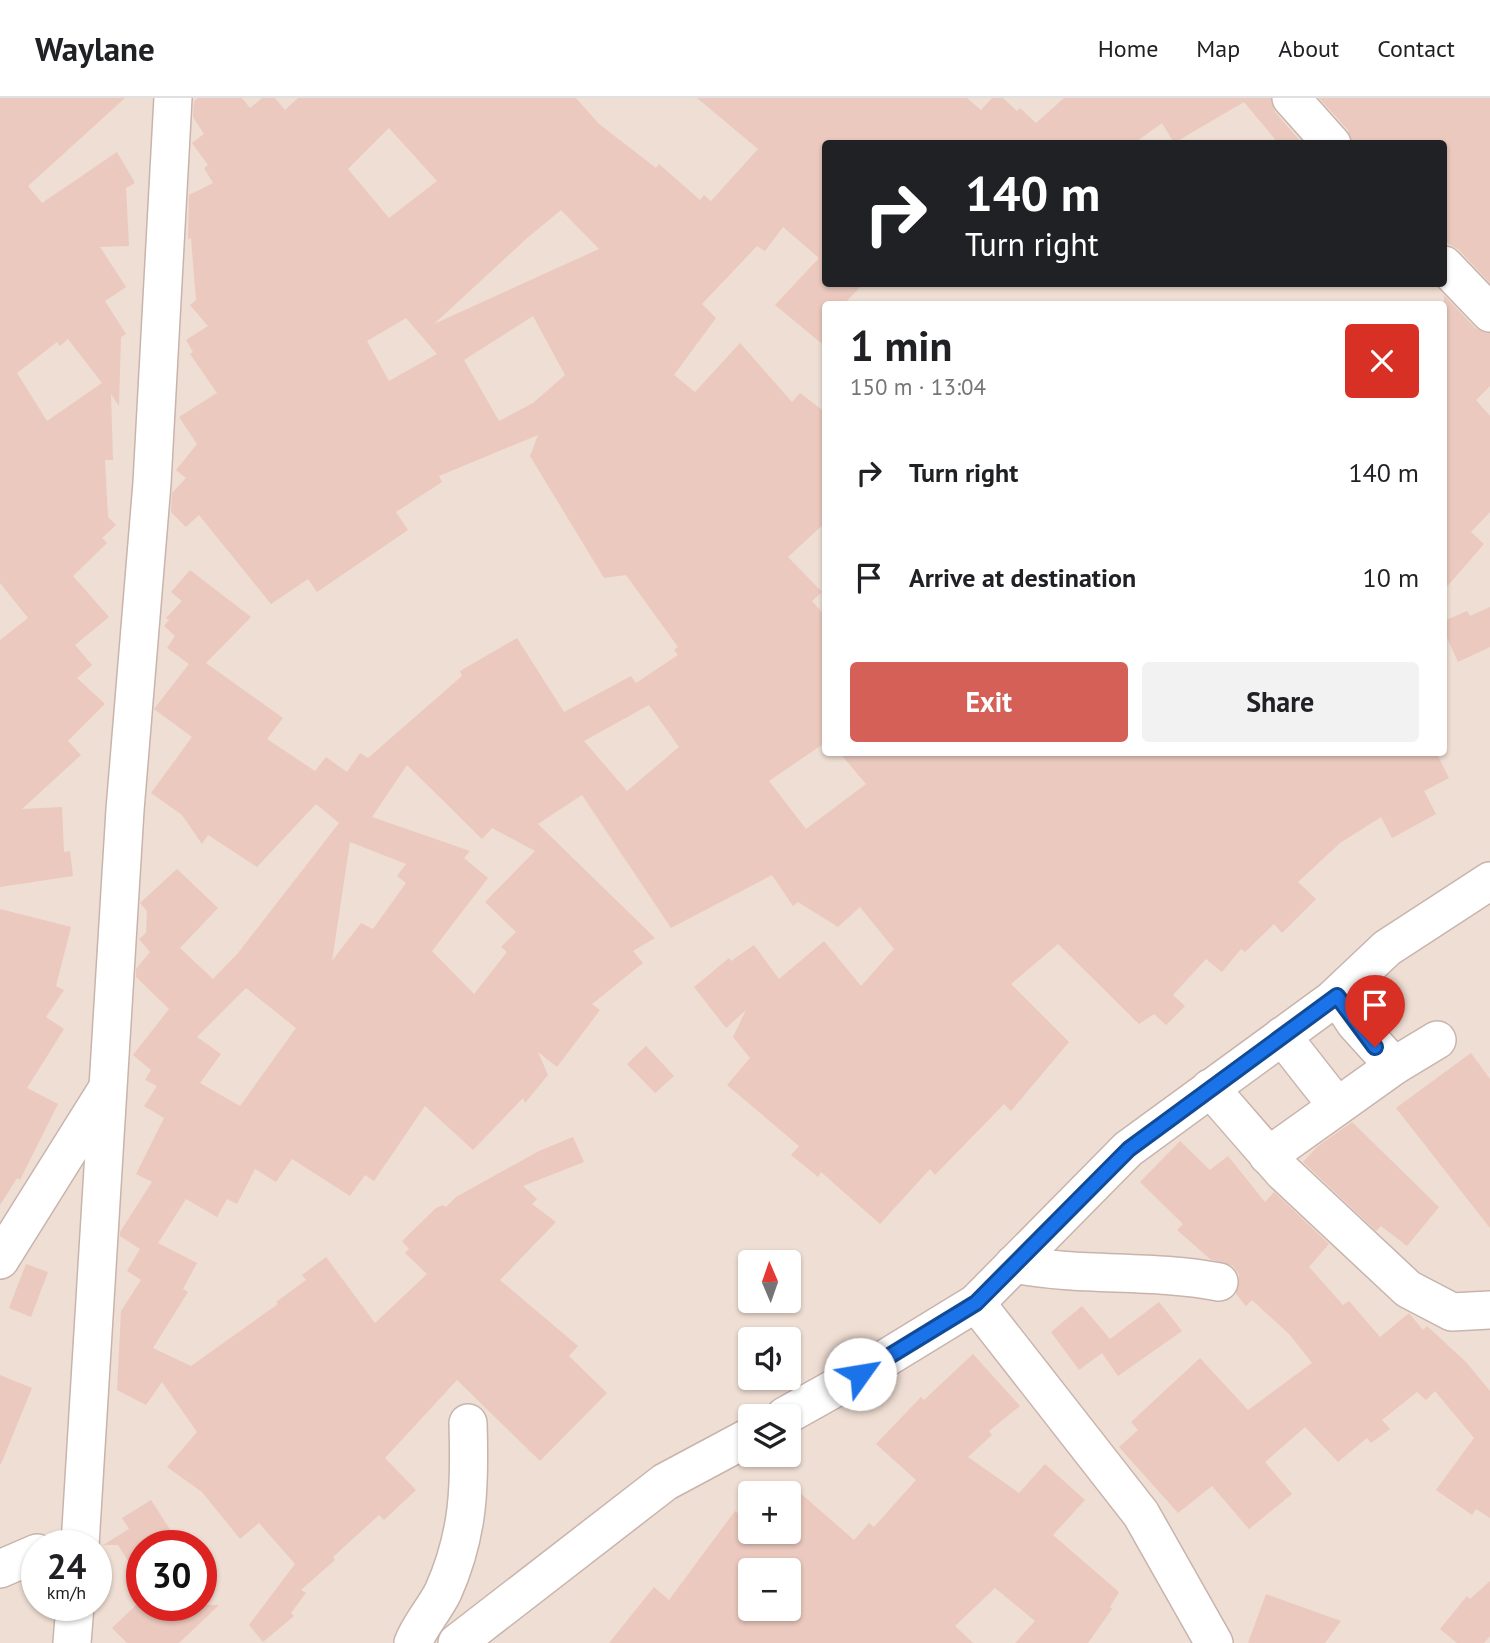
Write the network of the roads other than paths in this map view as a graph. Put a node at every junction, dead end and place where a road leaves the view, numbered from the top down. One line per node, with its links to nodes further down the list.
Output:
1 (173, 98): 11 (street)
2 (1292, 98): 3 (street)
3 (1329, 140)
4 (1447, 268): 5 (street)
5 (1490, 313)
6 (1490, 881): 7 (street)
7 (1337, 996): 8 (street); 10 (street)
8 (1282, 1036): 12 (street); 13 (street)
9 (1437, 1040): 10 (street)
10 (1394, 1066): 13 (street)
11 (110, 1084): 15 (street); 23 (street)
12 (1210, 1087): 14 (street); 16 (street)
13 (1337, 1106): 14 (street)
14 (1268, 1157): 19 (street)
15 (0, 1260)
16 (1014, 1264): 17 (street); 18 (street)
17 (1219, 1282)
18 (976, 1303): 20 (street); 30 (street)
19 (1490, 1310)
20 (801, 1407)
21 (468, 1423): 28 (street)
22 (738, 1443): 29 (street)
23 (74, 1530)
24 (21, 1560): 25 (street)
25 (0, 1569)
26 (74, 1621): 27 (street)
27 (72, 1643)
28 (413, 1643)
29 (457, 1643)
30 (1214, 1643)

